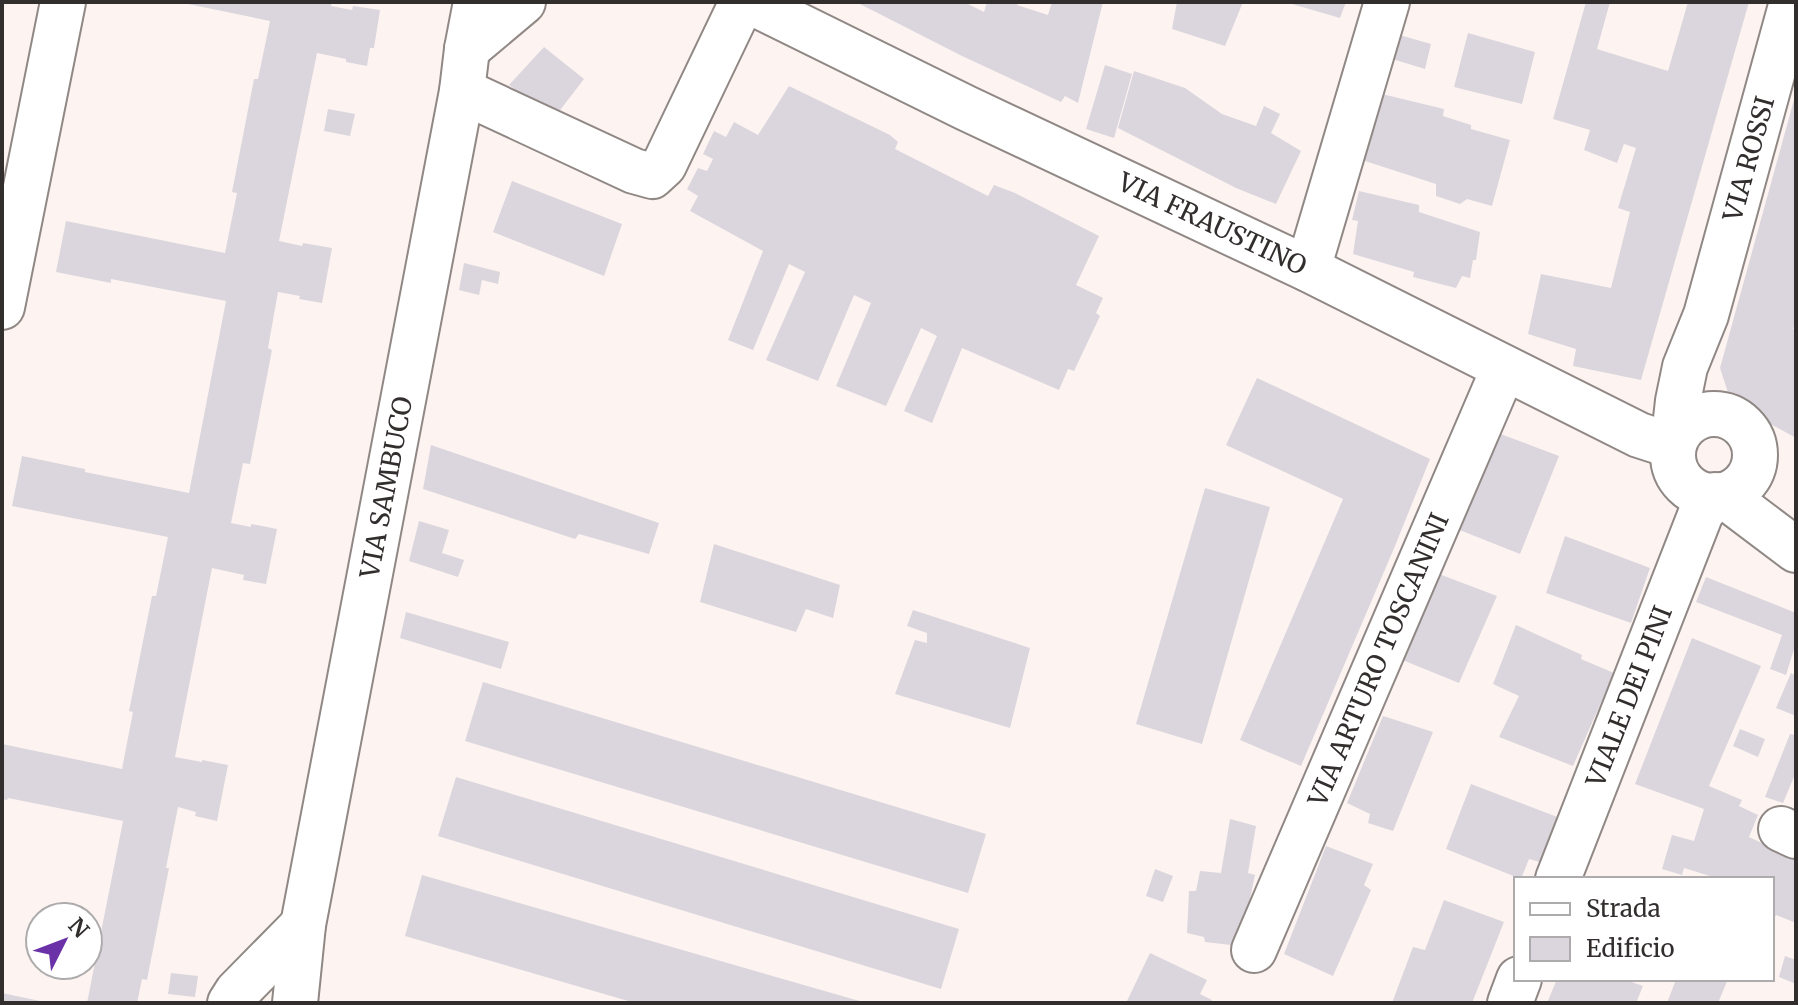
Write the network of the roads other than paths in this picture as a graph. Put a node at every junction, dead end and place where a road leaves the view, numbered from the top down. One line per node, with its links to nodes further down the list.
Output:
1 (63, 2): 11 (street)
2 (476, 2): 8 (street, VIA SAMBUCO)
3 (523, 2): 8 (street)
4 (742, 2): 9 (street)
5 (751, 2): 10 (street, VIA FRAUSTINO)
6 (1792, 2): 12 (street, VIA ROSSI)
7 (1381, 21): 10 (street)
8 (467, 49): 9 (street, VIA SAMBUCO)
9 (462, 91): 20 (street, VIA SAMBUCO)
10 (1308, 269): 13 (street, VIA FRAUSTINO)
11 (2, 307)
12 (1706, 315): 14 (street, VIA ROSSI); 15 (street, VIA ROSSI)
13 (1504, 368): 15 (street, VIA FRAUSTINO); 21 (street, VIA ARTURO TOSCANINI)
14 (1731, 418): 15 (street); 16 (street)
15 (1673, 446): 16 (street)
16 (1717, 492): 17 (street); 18 (street); 19 (street, VIALE DEI PINI)
17 (1796, 525)
18 (1796, 550)
19 (1559, 877)
20 (303, 925): 23 (street); 24 (street, VIA SAMBUCO)
21 (1254, 950)
22 (1518, 981): 25 (street)
23 (230, 1003)
24 (295, 1003)
25 (1510, 1003)

